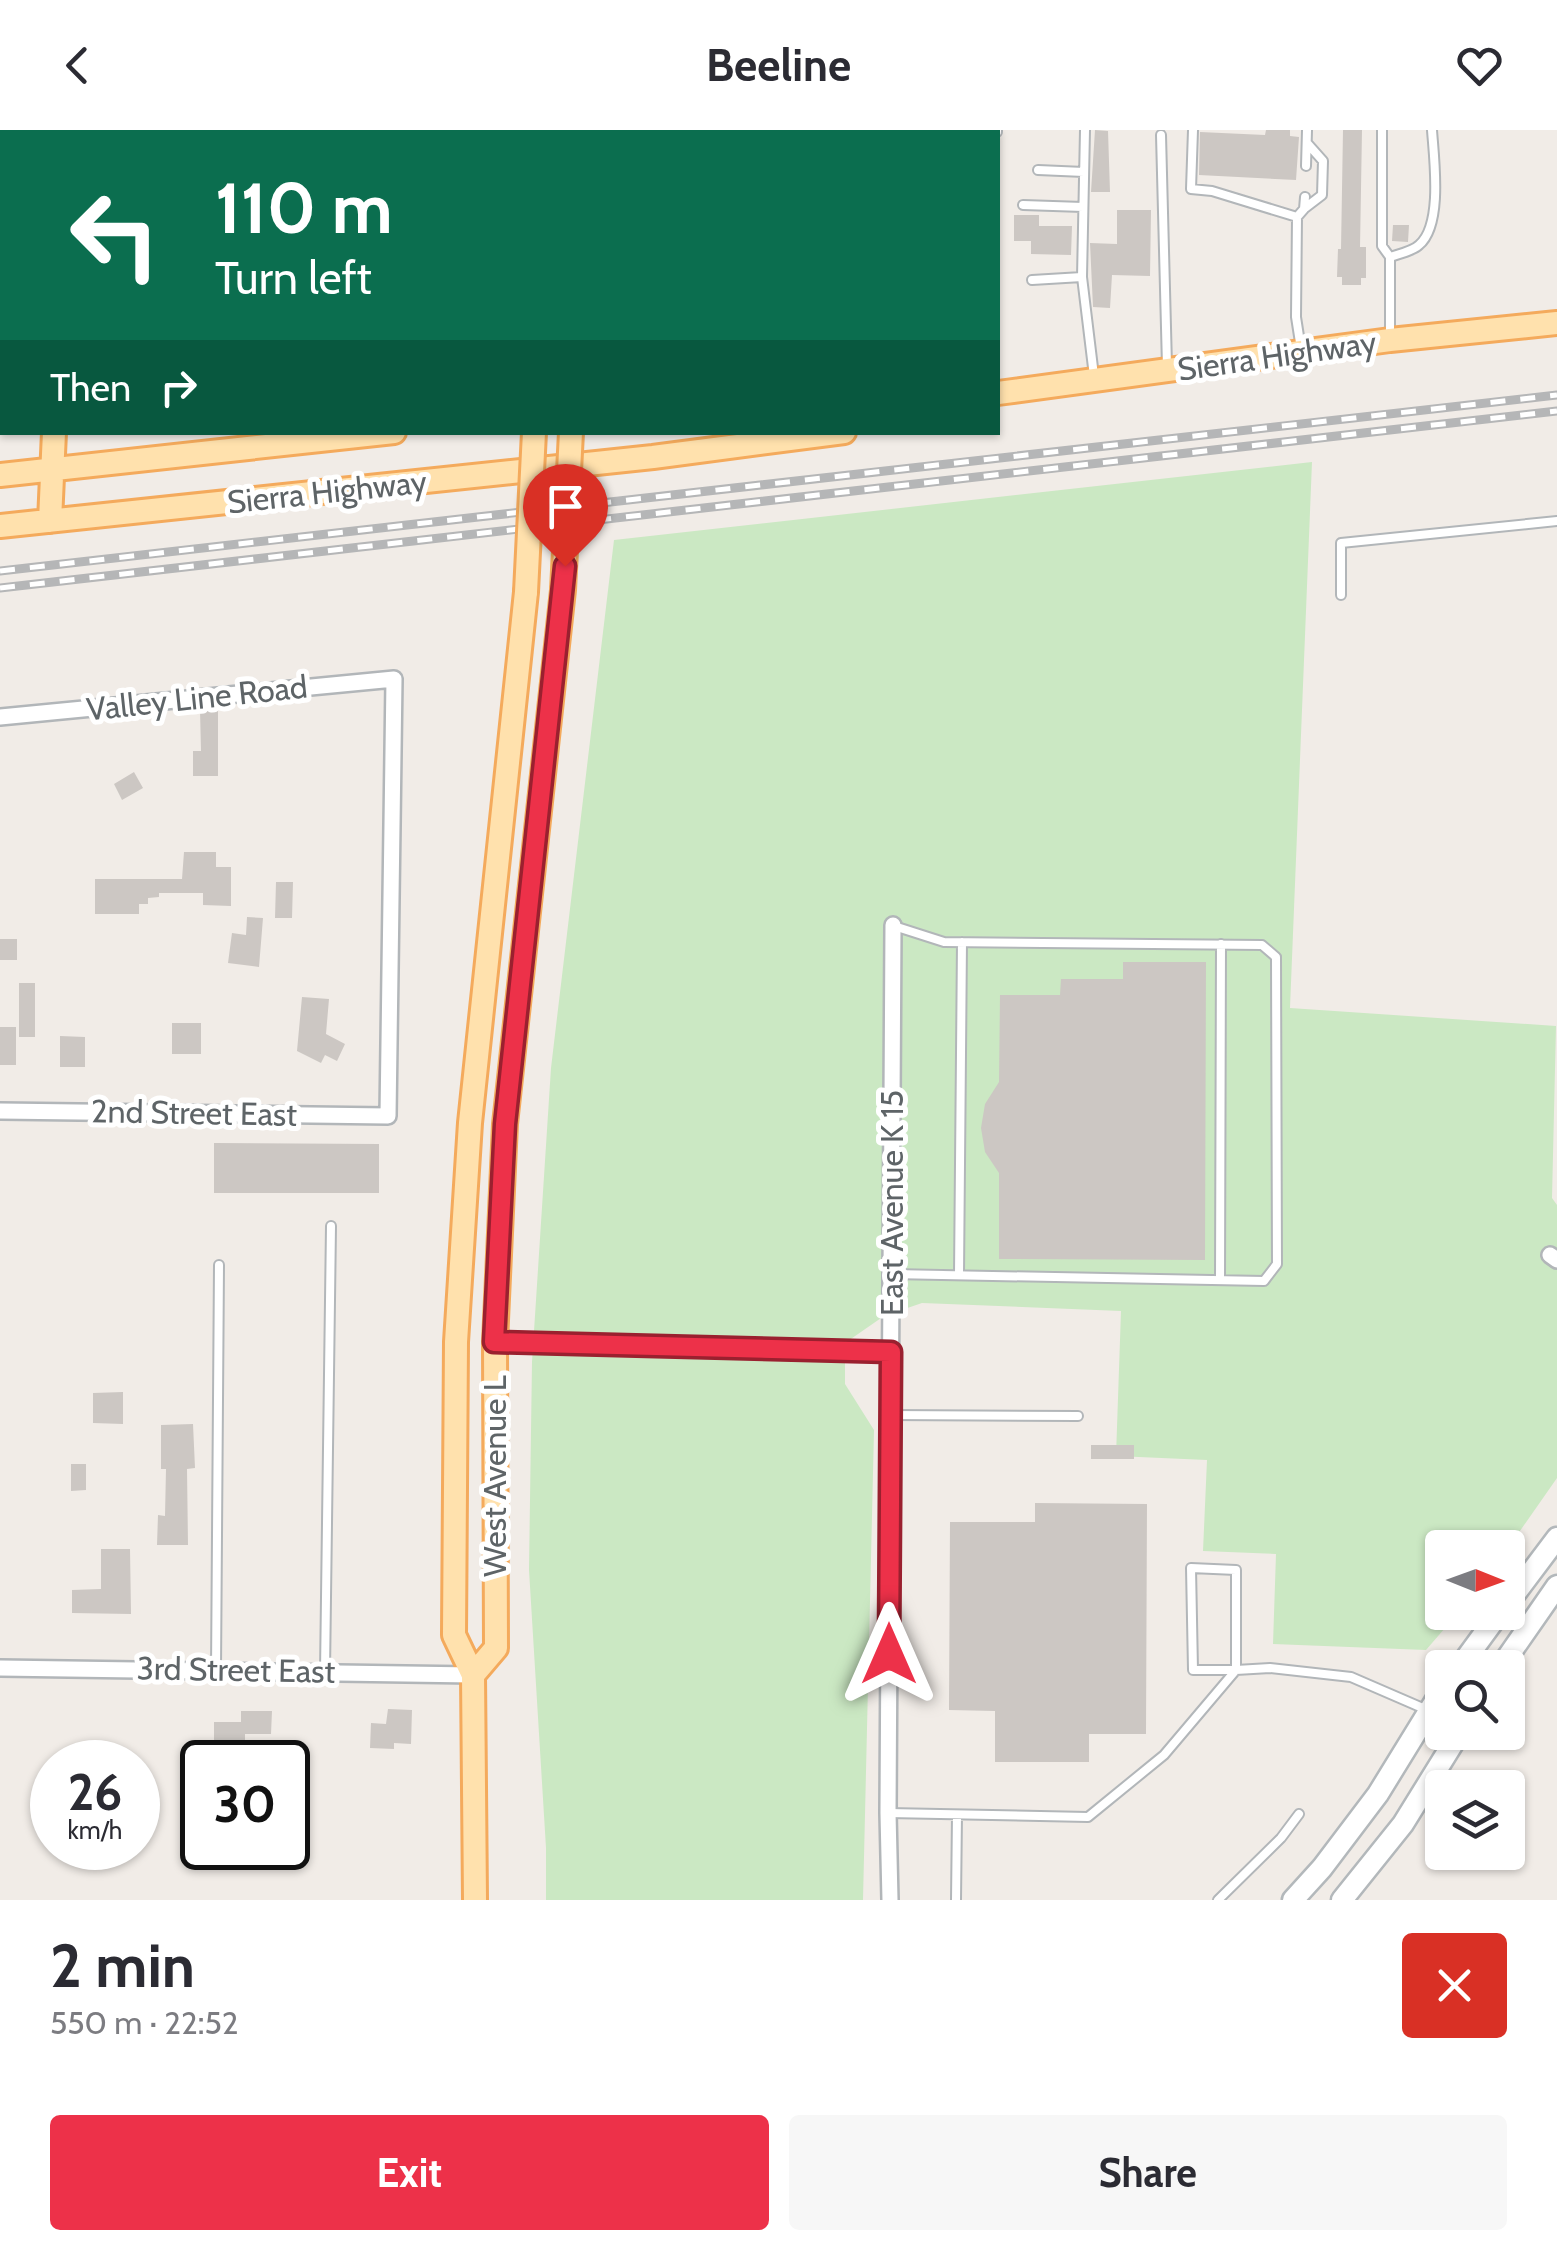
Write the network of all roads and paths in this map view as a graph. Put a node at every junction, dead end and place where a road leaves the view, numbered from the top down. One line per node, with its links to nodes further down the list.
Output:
1 (1085, 130): 10 (lane)
2 (1193, 130): 15 (lane)
3 (1307, 130): 7 (lane)
4 (1382, 130): 16 (lane)
5 (1432, 130): 16 (lane)
6 (1161, 135): 22 (lane)
7 (1306, 143): 8 (lane); 14 (lane)
8 (1306, 166)
9 (1038, 170): 10 (lane)
10 (1084, 172): 13 (lane)
11 (1305, 197): 14 (lane)
12 (1023, 205): 13 (lane)
13 (1082, 207): 17 (lane)
14 (1304, 209): 15 (lane)
15 (1298, 217): 21 (lane)
16 (1390, 257): 20 (lane)
17 (1082, 277): 18 (lane); 23 (lane)
18 (1032, 280)
19 (1557, 322): 20 (main road, Sierra Highway)
20 (1390, 340): 21 (main road, Sierra Highway)
21 (1301, 353): 22 (main road, Sierra Highway)
22 (1167, 371): 23 (main road, Sierra Highway)
23 (1094, 380): 24 (main road, Sierra Highway)
24 (1000, 393)
25 (54, 435): 33 (main road)
26 (366, 435): 33 (main road, Sierra Highway)
27 (534, 435): 62 (main road, West Avenue L, bridge)
28 (571, 435): 50 (main road, West Avenue L, bridge)
29 (653, 435): 32 (main road)
30 (799, 435): 31 (main road)
31 (694, 442): 32 (main road, Sierra Highway)
32 (653, 457): 35 (main road, Sierra Highway)
33 (54, 469): 34 (main road, Sierra Highway); 35 (main road)
34 (0, 474)
35 (50, 521): 37 (main road, Sierra Highway)
36 (1557, 522): 38 (lane)
37 (0, 526)
38 (1341, 595)
39 (0, 717): 44 (street, Valley Line Road)
40 (894, 926): 41 (lane); 47 (street, East Avenue K 15)
41 (962, 942): 42 (lane); 48 (lane)
42 (1221, 944): 49 (lane); 49 (lane)
43 (0, 1111): 44 (street, 2nd Street East)
44 (388, 1116)
45 (331, 1226): 61 (lane)
46 (219, 1265): 59 (lane)
47 (891, 1274): 48 (lane); 51 (street, East Avenue K 15)
48 (959, 1275): 49 (lane)
49 (1220, 1280)
50 (494, 1342): 51 (lane); 62 (main road, West Avenue L)
51 (891, 1352): 52 (street, East Avenue K 15)
52 (890, 1414): 53 (lane); 66 (street, East Avenue K 15)
53 (1078, 1416)
54 (1557, 1538): 55 (main road)
55 (1525, 1580)
56 (1557, 1586): 57 (main road)
57 (1513, 1650)
58 (0, 1668): 59 (street, 3rd Street East)
59 (216, 1670): 61 (street, 3rd Street East)
60 (1236, 1670): 60 (lane); 63 (lane); 68 (lane)
61 (325, 1672): 62 (street, 3rd Street East)
62 (472, 1674): 69 (main road, West Avenue L)
63 (1425, 1709)
64 (1425, 1715): 73 (main road)
65 (1449, 1750): 74 (main road)
66 (888, 1813): 68 (lane); 70 (street, East Avenue K 15)
67 (1300, 1814): 72 (lane)
68 (957, 1815): 71 (lane)
69 (475, 1899)
70 (890, 1900)
71 (956, 1900)
72 (1218, 1900)
73 (1293, 1900)
74 (1342, 1900)

